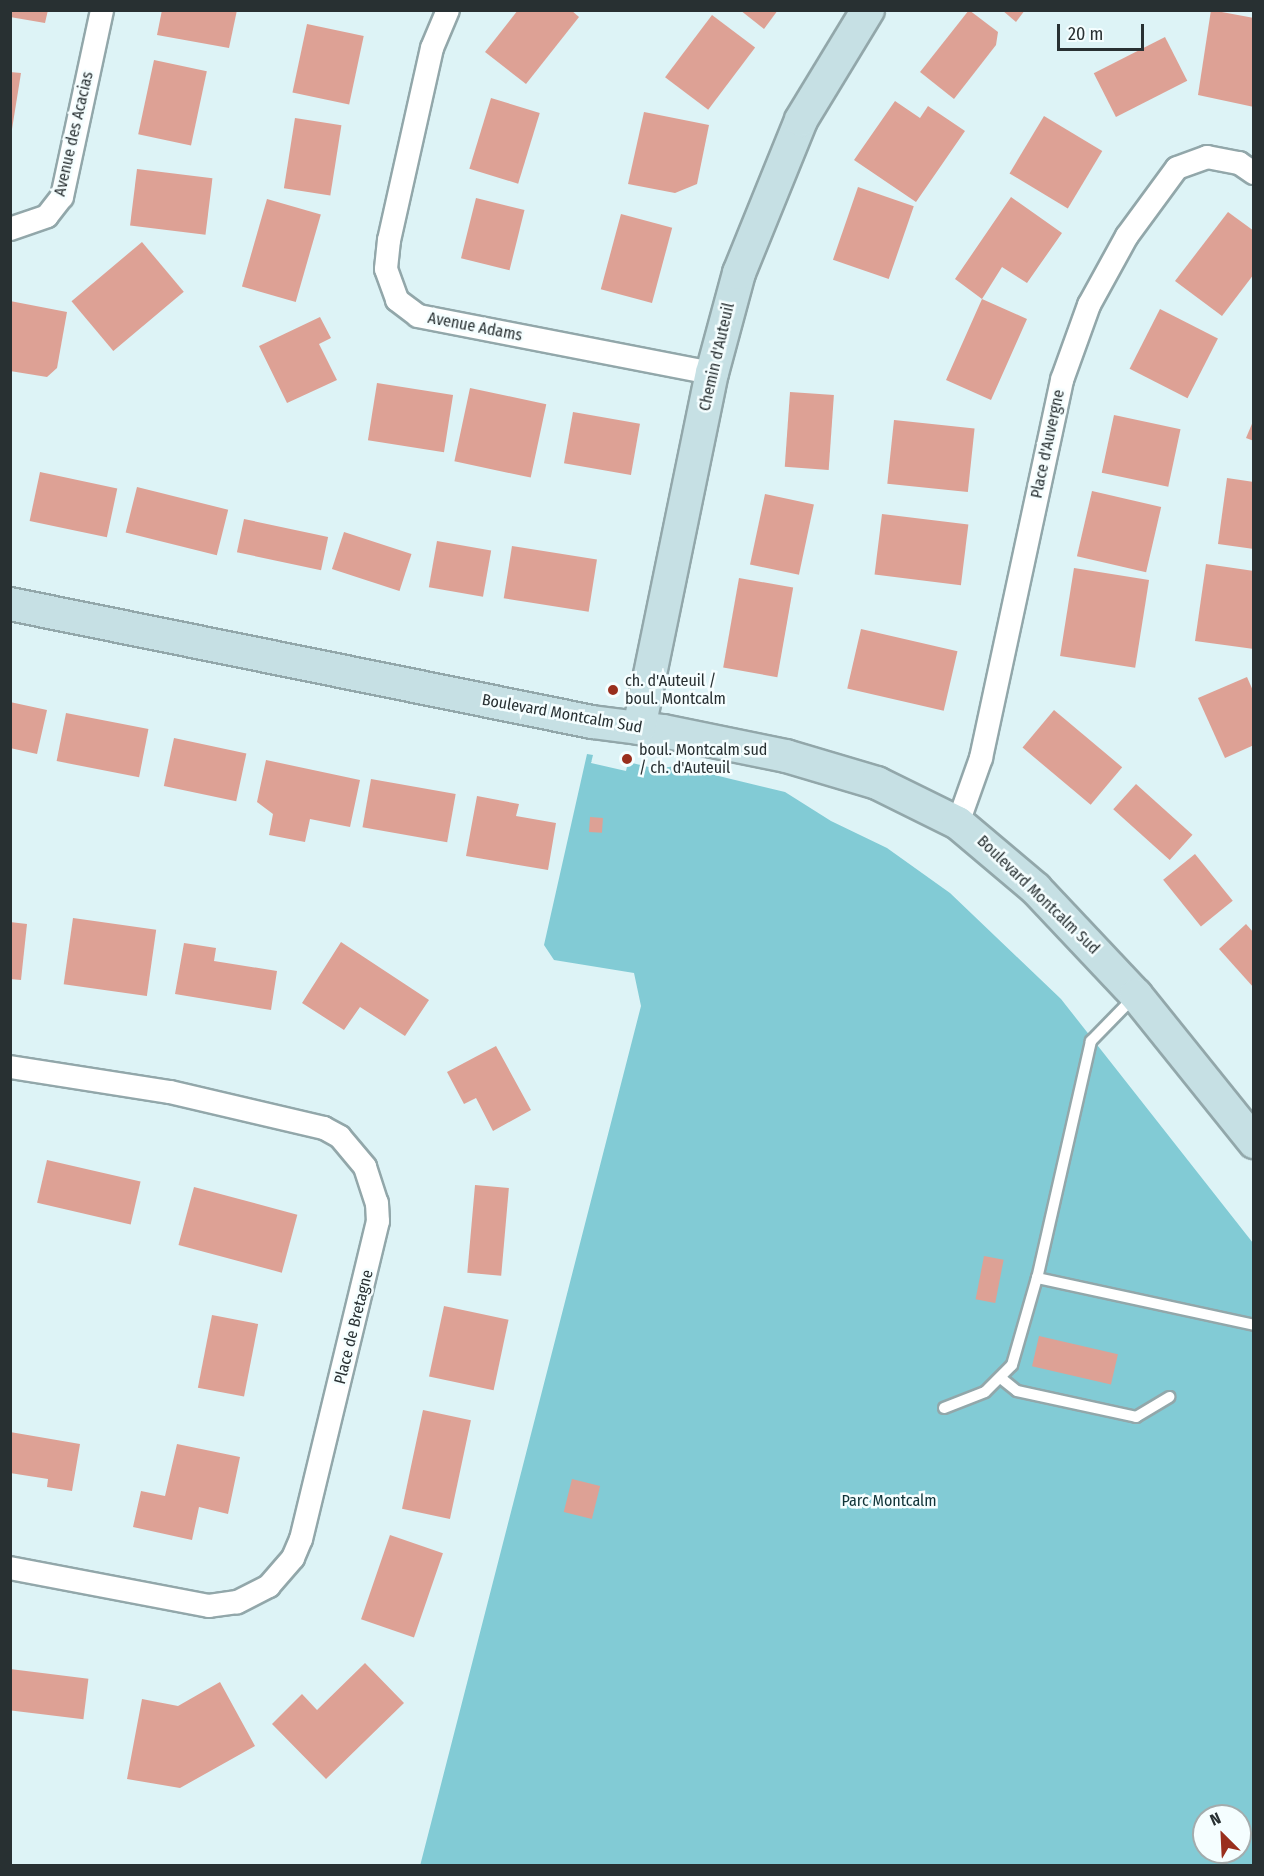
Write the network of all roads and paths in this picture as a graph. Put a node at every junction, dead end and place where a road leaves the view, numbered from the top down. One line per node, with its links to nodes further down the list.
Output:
1 (102, 10): 5 (street, Avenue des Acacias)
2 (448, 10): 6 (street, Avenue Adams)
3 (868, 10): 6 (street, Chemin d'Auteuil)
4 (1254, 173): 9 (street, Place d'Auvergne)
5 (10, 229)
6 (712, 373): 8 (street, Chemin d'Auteuil)
7 (10, 604): 8 (street, Boulevard Montcalm Sud)
8 (639, 728): 9 (street, Boulevard Montcalm Sud)
9 (958, 823): 10 (street, Boulevard Montcalm Sud)
10 (1136, 995): 12 (street, Boulevard Montcalm Sud); 13 (lane)
11 (10, 1066): 18 (street, Place de Bretagne)
12 (1254, 1142)
13 (1037, 1278): 14 (lane); 15 (lane)
14 (1254, 1325)
15 (1002, 1379): 16 (lane); 17 (lane)
16 (1169, 1397)
17 (944, 1408)
18 (10, 1568)

